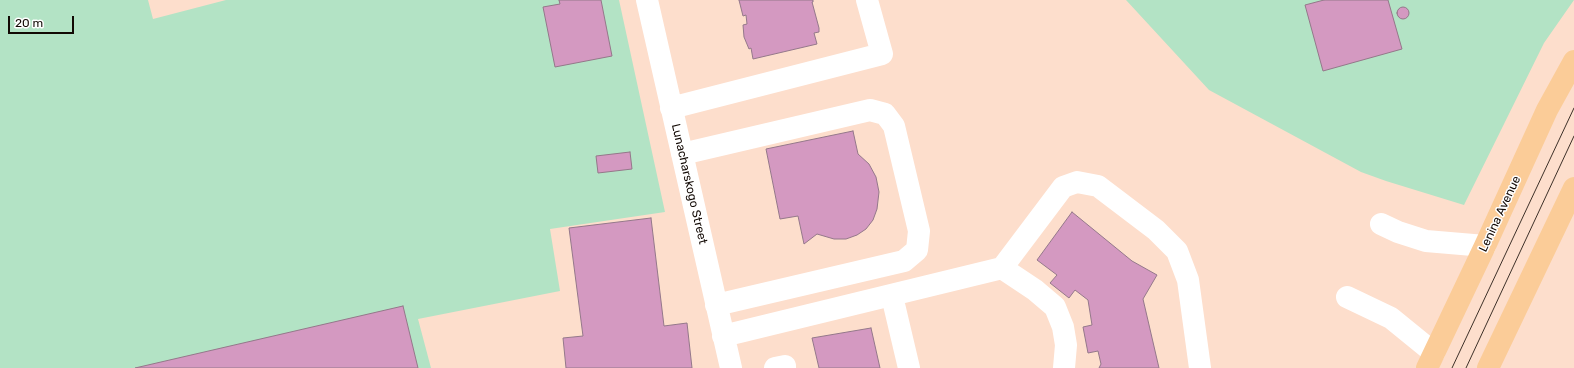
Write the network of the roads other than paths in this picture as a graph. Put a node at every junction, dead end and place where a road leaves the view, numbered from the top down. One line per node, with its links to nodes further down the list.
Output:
1 (647, 0): 4 (street, Lunacharskogo Street)
2 (867, 0): 4 (street)
3 (1574, 61): 8 (main road, Lenina Avenue)
4 (671, 108): 5 (street, Lunacharskogo Street)
5 (682, 154): 12 (street, Lunacharskogo Street); 12 (street)
6 (1574, 188): 21 (main road)
7 (1381, 224): 8 (street)
8 (1485, 246): 14 (main road, Lenina Avenue)
9 (1002, 268): 10 (street); 19 (street); 20 (street)
10 (892, 296): 13 (street); 18 (street)
11 (1347, 297): 14 (street)
12 (716, 305): 13 (street, Lunacharskogo Street)
13 (723, 336): 15 (street, Lunacharskogo Street)
14 (1431, 361)
15 (731, 368)
16 (775, 368): 17 (street)
17 (785, 368)
18 (909, 368)
19 (1064, 368)
20 (1200, 368)
21 (1488, 368)

